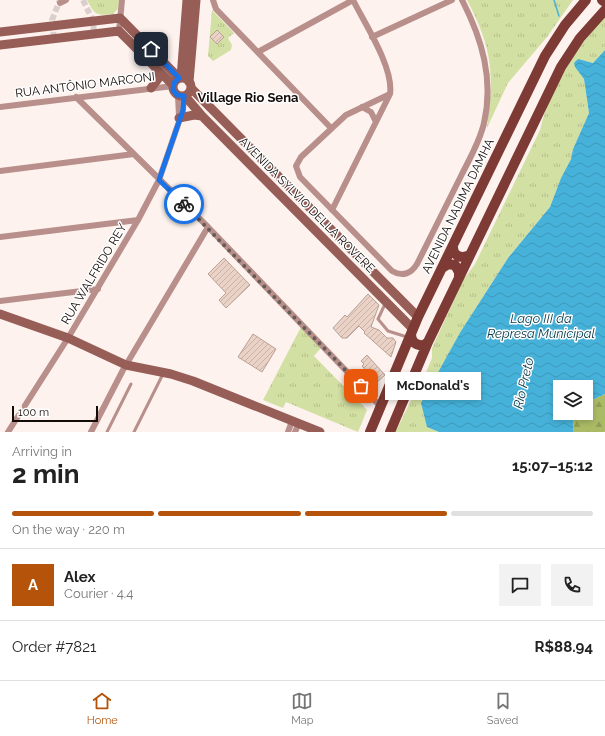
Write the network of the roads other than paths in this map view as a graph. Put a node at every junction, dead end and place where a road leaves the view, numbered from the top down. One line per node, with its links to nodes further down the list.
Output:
1 (122, 0): 12 (street)
2 (187, 0): 17 (main road)
3 (196, 0): 21 (main road)
4 (213, 0): 18 (street)
5 (353, 0): 15 (street); 18 (street)
6 (452, 0): 15 (street)
7 (462, 0): 37 (street)
8 (586, 0): 41 (main road, AVENIDA NADIMA DAMHA)
9 (602, 0): 10 (main road)
10 (605, 2)
11 (605, 10): 42 (main road)
12 (120, 18): 13 (street); 14 (main road); 19 (main road, AVENIDA SYLVIO DELLA ROVERE)
13 (119, 31): 16 (main road); 20 (main road, AVENIDA SYLVIO DELLA ROVERE)
14 (0, 32)
15 (372, 37): 23 (street)
16 (0, 45)
17 (183, 51): 19 (main road); 21 (main road)
18 (258, 52): 31 (street)
19 (161, 59): 21 (main road, AVENIDA SYLVIO DELLA ROVERE)
20 (156, 68): 21 (main road, AVENIDA SYLVIO DELLA ROVERE); 22 (main road)
21 (181, 83): 22 (street, RUA ANTÔNIO MARCONI); 24 (main road, AVENIDA SYLVIO DELLA ROVERE); 24 (main road); 34 (main road, AVENIDA SYLVIO DELLA ROVERE)
22 (151, 88): 25 (street, RUA ANTÔNIO MARCONI)
23 (390, 94): 27 (street); 30 (street)
24 (182, 96): 28 (main road, AVENIDA SYLVIO DELLA ROVERE); 29 (street, RUA WALFRIDO REY)
25 (76, 97): 26 (street, RUA ANTÔNIO MARCONI); 32 (street)
26 (0, 107)
27 (362, 107): 30 (street); 31 (street)
28 (202, 116): 29 (main road); 36 (main road, AVENIDA SYLVIO DELLA ROVERE)
29 (179, 118): 35 (street, RUA WALFRIDO REY)
30 (376, 122): 37 (street)
31 (331, 128): 37 (street)
32 (134, 154): 33 (street); 35 (street)
33 (0, 171)
34 (280, 176): 36 (main road); 46 (main road, AVENIDA SYLVIO DELLA ROVERE)
35 (159, 180): 38 (street, RUA WALFRIDO REY); 39 (street)
36 (271, 184): 48 (main road, AVENIDA SYLVIO DELLA ROVERE)
37 (332, 210)
38 (138, 220): 40 (street); 45 (street, RUA WALFRIDO REY)
39 (208, 227): 54 (street); 57 (street)
40 (0, 237)
41 (453, 245): 42 (main road); 43 (main road, AVENIDA NADIMA DAMHA)
42 (470, 255): 44 (main road)
43 (442, 268): 44 (main road); 50 (main road, AVENIDA NADIMA DAMHA)
44 (459, 278): 53 (main road)
45 (98, 289): 47 (street); 52 (street, RUA WALFRIDO REY)
46 (395, 293): 48 (main road); 50 (main road, AVENIDA SYLVIO DELLA ROVERE)
47 (0, 301)
48 (386, 302): 51 (main road, AVENIDA SYLVIO DELLA ROVERE); 51 (lane)
49 (0, 314): 52 (main road)
50 (418, 317): 51 (main road, AVENIDA NADIMA DAMHA)
51 (411, 334): 53 (main road); 57 (main road, AVENIDA NADIMA DAMHA)
52 (68, 338): 54 (main road); 60 (street, RUA WALFRIDO REY)
53 (428, 342): 58 (main road)
54 (126, 365): 55 (main road); 61 (street)
55 (164, 372): 59 (main road); 63 (lane)
56 (131, 384): 62 (lane)
57 (380, 406): 66 (main road, AVENIDA NADIMA DAMHA)
58 (399, 410): 67 (main road); 68 (main road)
59 (295, 425): 64 (street); 65 (main road)
60 (8, 432)
61 (91, 432)
62 (107, 432)
63 (134, 432)
64 (288, 432)
65 (320, 432)
66 (370, 432)
67 (390, 432)
68 (394, 432)

